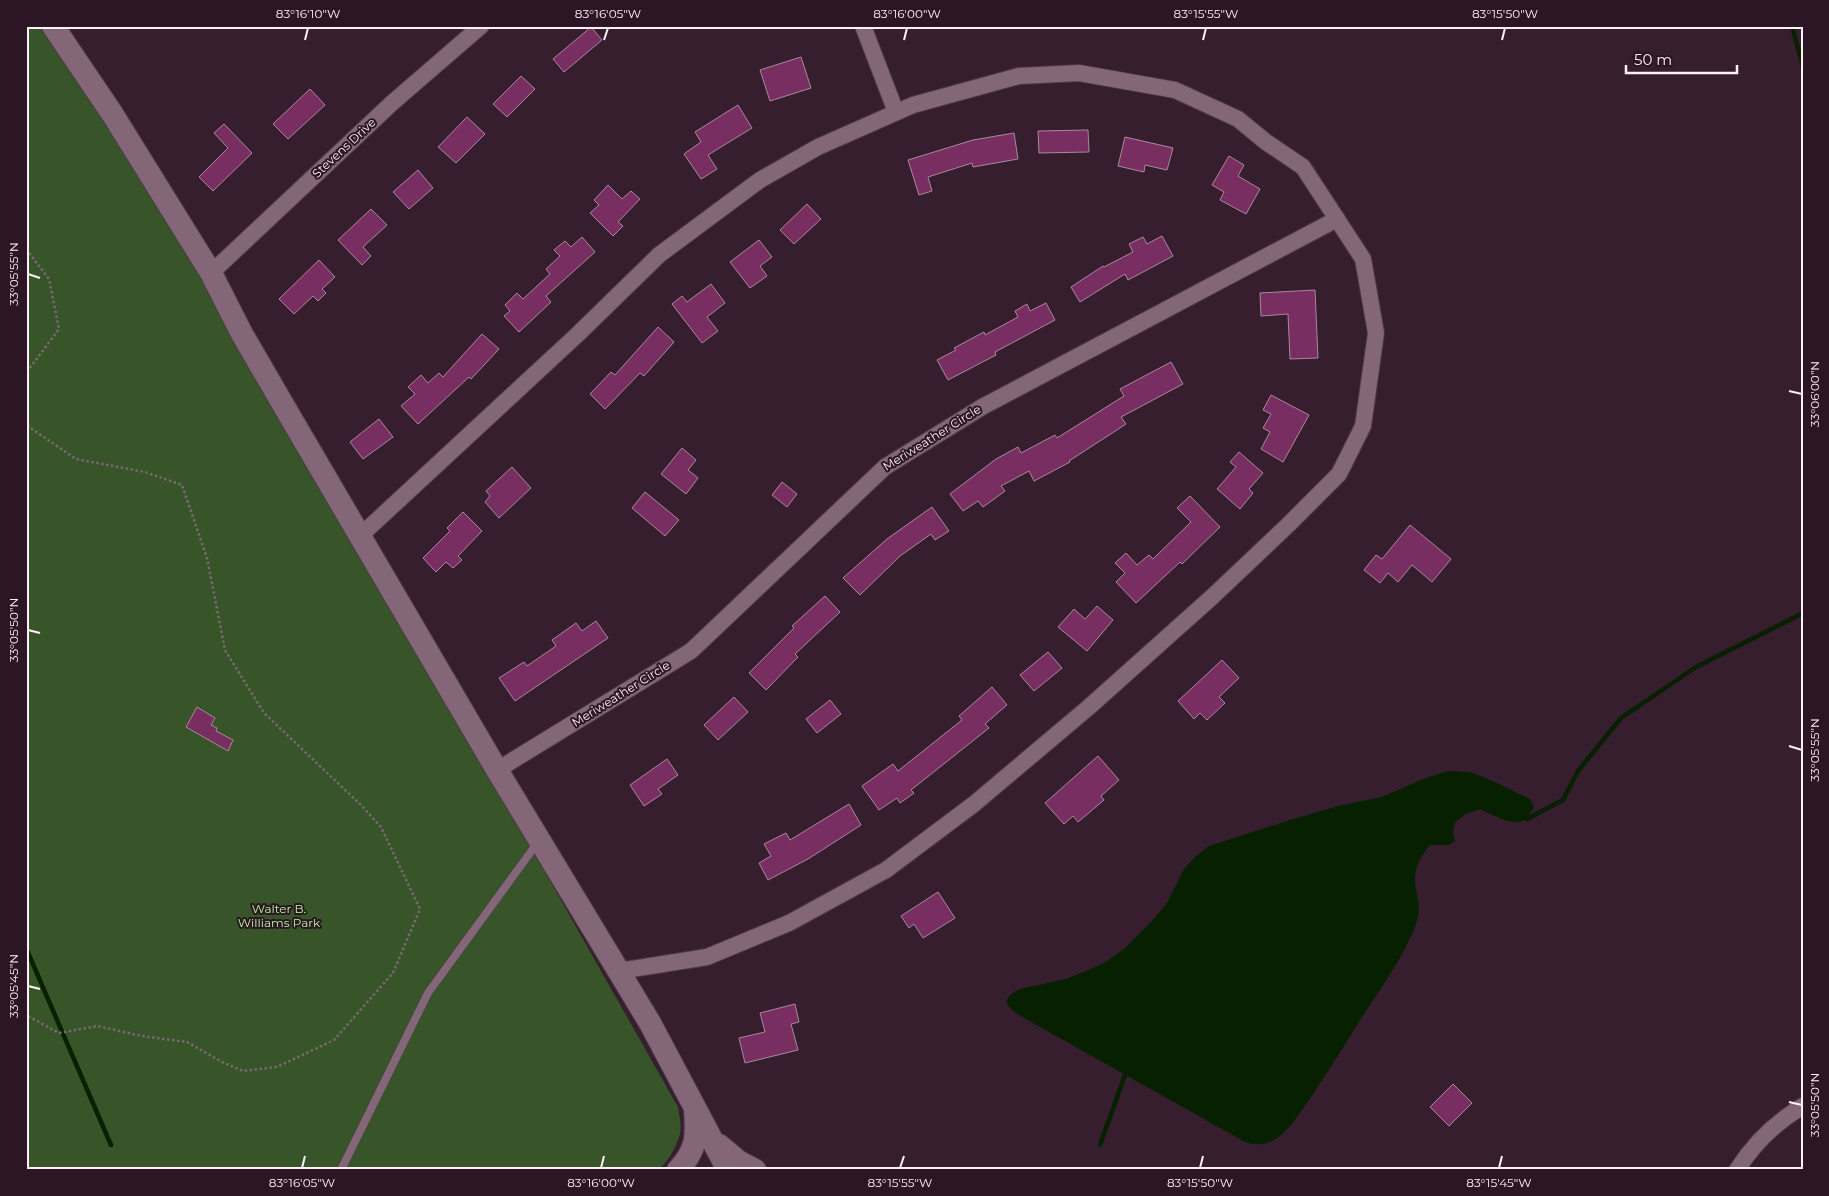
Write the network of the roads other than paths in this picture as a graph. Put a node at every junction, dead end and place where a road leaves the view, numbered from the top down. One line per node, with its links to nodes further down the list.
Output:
1 (53, 26): 6 (main road)
2 (481, 26): 6 (street, Stevens Drive)
3 (863, 26): 4 (street)
4 (896, 112): 5 (street); 7 (street)
5 (1337, 219): 8 (street, Meriweather Circle); 10 (street)
6 (211, 273): 7 (main road)
7 (360, 536): 8 (main road)
8 (497, 770): 9 (main road)
9 (540, 840): 10 (main road); 14 (lane)
10 (619, 971): 11 (main road)
11 (695, 1106): 13 (main road); 15 (main road)
12 (1803, 1106): 18 (street)
13 (714, 1141): 16 (main road); 17 (main road)
14 (341, 1170)
15 (678, 1170)
16 (728, 1170)
17 (755, 1170)
18 (1737, 1170)

